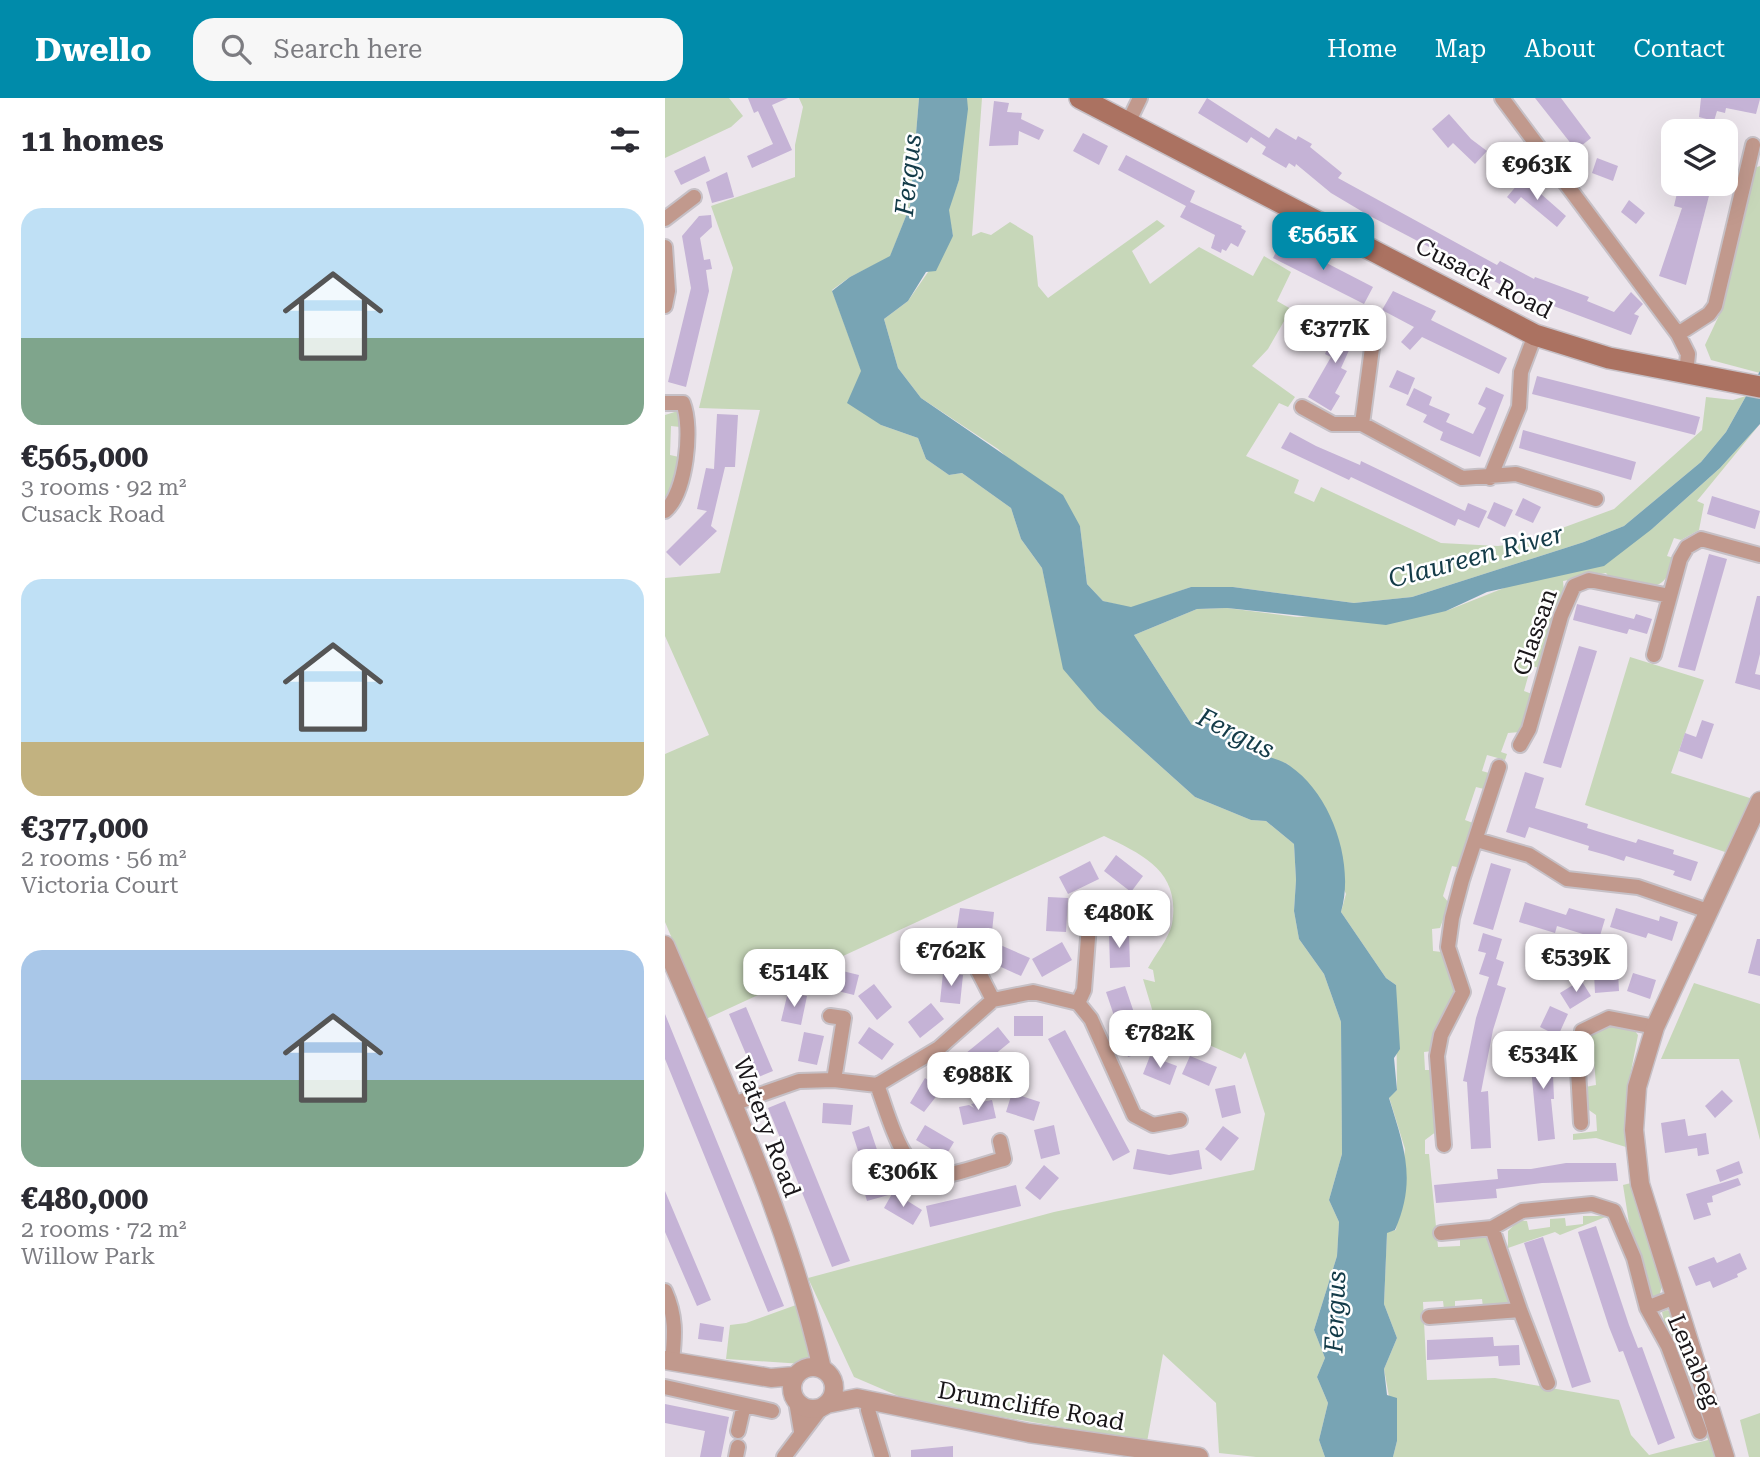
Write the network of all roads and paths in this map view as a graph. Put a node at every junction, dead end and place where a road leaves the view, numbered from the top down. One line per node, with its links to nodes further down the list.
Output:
1 (1080, 98): 4 (main road, Cusack Road)
2 (1140, 98): 4 (street)
3 (1502, 98): 10 (street)
4 (1128, 123): 11 (main road, Cusack Road)
5 (1753, 145): 10 (street)
6 (694, 197): 7 (street)
7 (665, 219)
8 (665, 247): 9 (street)
9 (665, 306)
10 (1678, 334): 13 (street)
11 (1535, 335): 13 (main road, Cusack Road); 18 (street)
12 (1372, 348): 17 (street)
13 (1686, 374): 14 (main road, Cusack Road)
14 (1760, 387)
15 (665, 403): 20 (street)
16 (1302, 407): 17 (street)
17 (1362, 424): 18 (street)
18 (1490, 478): 19 (street)
19 (1596, 499)
20 (665, 511)
21 (1760, 555): 22 (street)
22 (1671, 596): 23 (street); 24 (street, Glassan)
23 (1654, 655)
24 (1520, 746)
25 (1499, 767): 27 (street)
26 (1760, 801): 28 (street)
27 (1477, 840): 28 (street); 42 (street)
28 (1708, 911): 35 (street)
29 (1099, 918): 33 (street)
30 (665, 946): 38 (street, Watery Road)
31 (969, 953): 32 (street)
32 (993, 1000): 33 (street); 37 (street)
33 (1078, 1003): 39 (street)
34 (830, 1016): 36 (street)
35 (1655, 1027): 40 (street); 46 (street)
36 (834, 1080): 37 (street); 38 (street)
37 (877, 1085): 41 (street)
38 (733, 1104): 50 (street, Watery Road)
39 (1180, 1120)
40 (1581, 1122)
41 (1000, 1141)
42 (1444, 1145)
43 (1492, 1228): 44 (street, Lenabeg); 47 (street, Lenabeg); 48 (street)
44 (1441, 1233)
45 (665, 1291): 51 (street)
46 (1675, 1297): 47 (street, Lenabeg); 68 (street)
47 (1647, 1308): 64 (street, Lenabeg)
48 (1520, 1310): 49 (street); 55 (street)
49 (1429, 1317)
50 (813, 1331): 52 (street); 53 (street, Watery Road)
51 (668, 1360): 54 (street, Drumcliffe Road)
52 (798, 1373): 53 (street, Drumcliffe Road); 54 (street, Drumcliffe Road); 57 (street)
53 (827, 1373): 58 (street, Drumcliffe Road); 60 (street)
54 (771, 1378): 57 (street, Drumcliffe Road)
55 (1548, 1383)
56 (665, 1387): 59 (street)
57 (794, 1398): 60 (street, Drumcliffe Road); 63 (street)
58 (863, 1399): 60 (street, Drumcliffe Road); 66 (street); 67 (street, Drumcliffe Road)
59 (744, 1405): 61 (street); 62 (street)
60 (824, 1406): 63 (street)
61 (772, 1411)
62 (739, 1431)
63 (801, 1431): 65 (street)
64 (1700, 1432)
65 (784, 1457)
66 (882, 1457)
67 (1199, 1457)
68 (1725, 1457)

